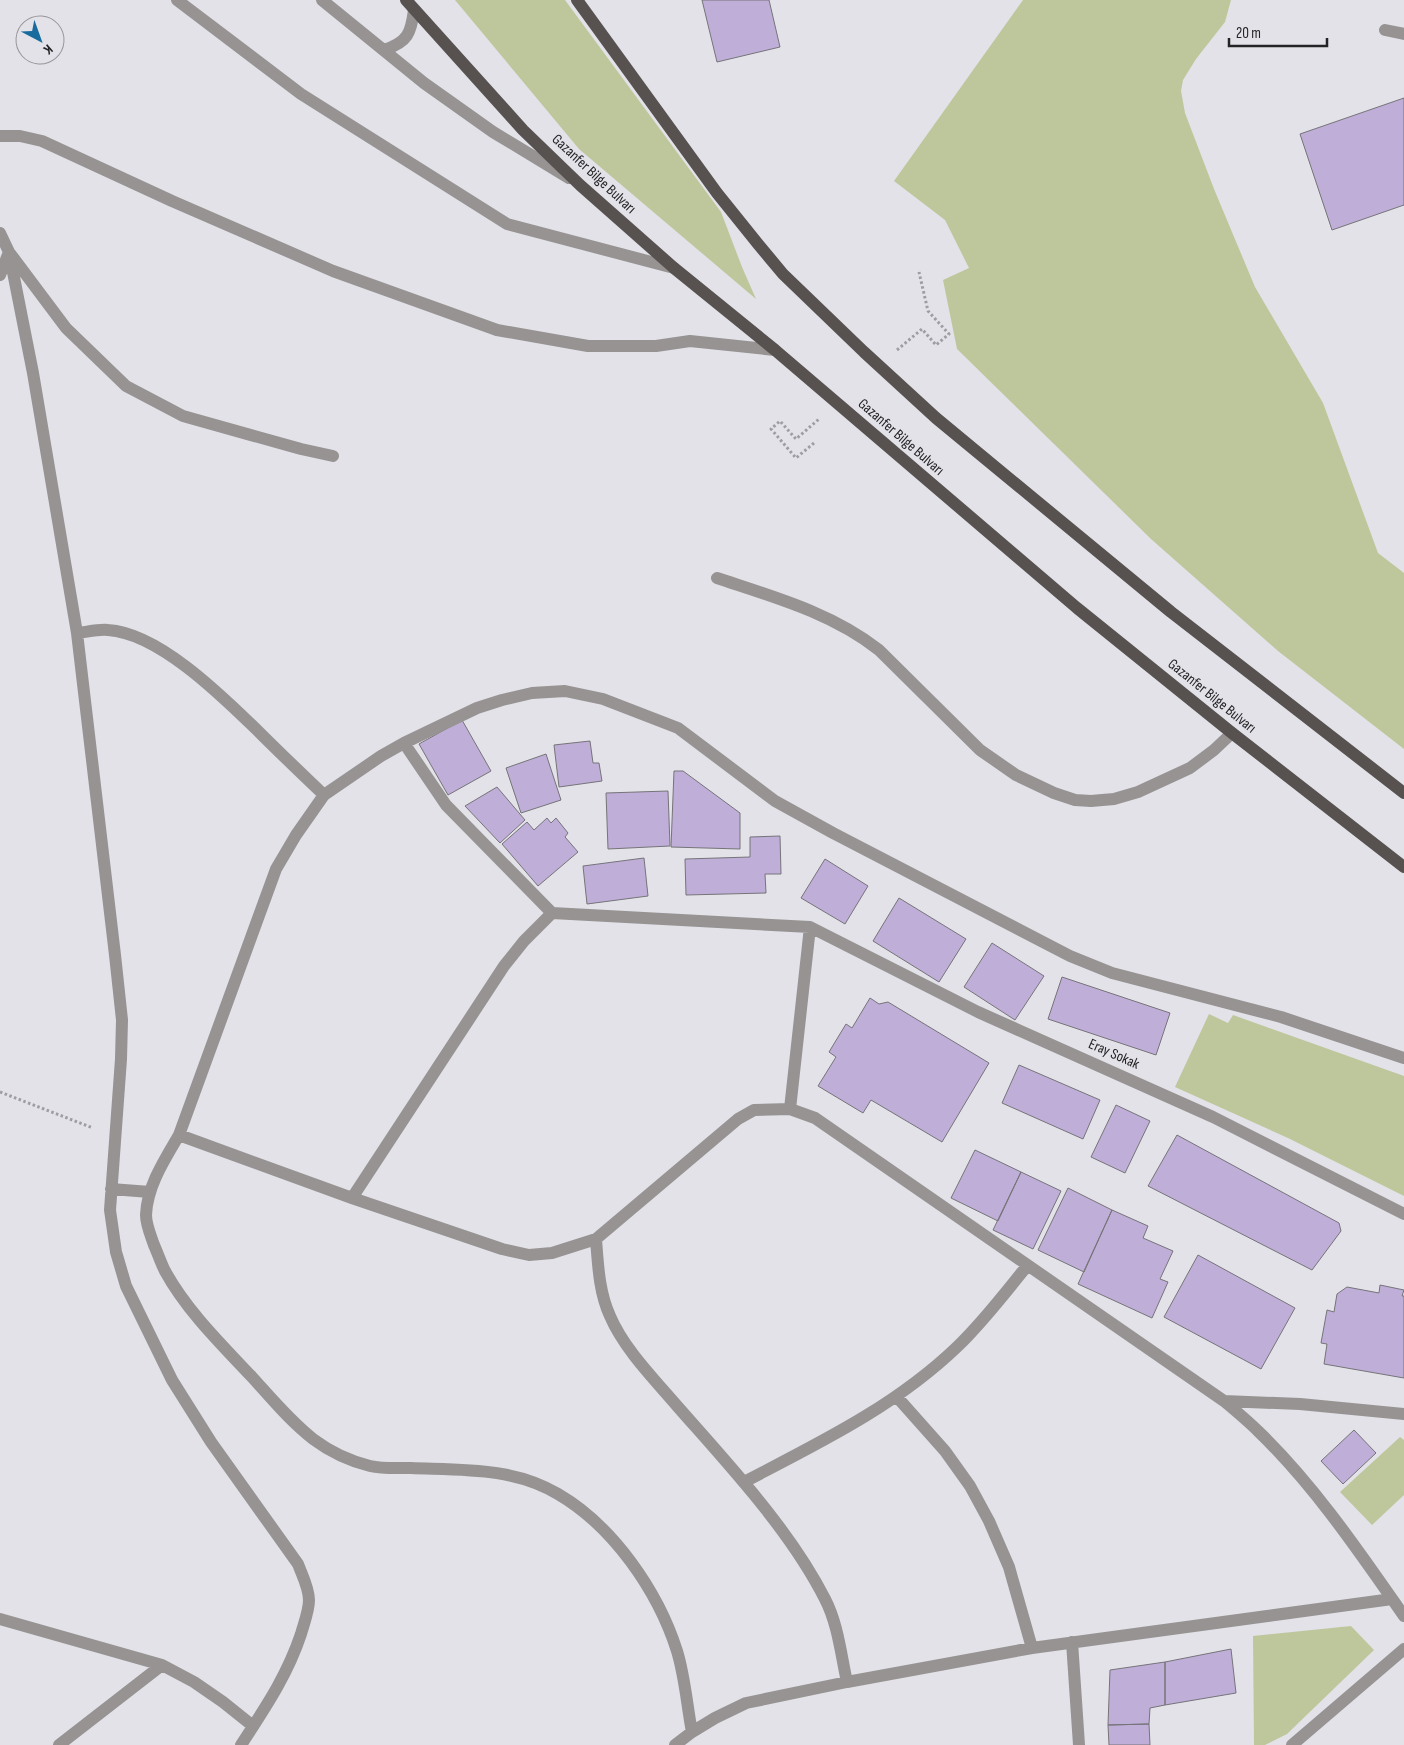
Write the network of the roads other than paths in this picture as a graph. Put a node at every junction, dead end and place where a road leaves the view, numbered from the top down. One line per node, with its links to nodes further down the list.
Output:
1 (177, 0): 12 (street)
2 (322, 0): 7 (street)
3 (577, 0): 20 (main road)
4 (410, 5): 7 (street); 9 (main road, Gazanfer Bilge Bulvarı)
5 (1384, 30): 6 (street)
6 (1404, 34)
7 (384, 50): 9 (street)
8 (0, 136): 14 (street)
9 (580, 185): 12 (main road, Gazanfer Bilge Bulvarı)
10 (0, 234): 11 (street)
11 (9, 252): 13 (street); 15 (street); 17 (street)
12 (674, 268): 14 (main road, Gazanfer Bilge Bulvarı)
13 (0, 275)
14 (775, 350): 18 (main road, Gazanfer Bilge Bulvarı)
15 (333, 456)
16 (717, 578): 18 (street)
17 (77, 633): 21 (street); 28 (street)
18 (1232, 733): 22 (main road, Gazanfer Bilge Bulvarı)
19 (404, 743): 21 (street); 23 (street); 25 (street)
20 (1404, 793)
21 (324, 795): 27 (street)
22 (1404, 867)
23 (552, 913): 24 (street); 30 (street)
24 (810, 927): 26 (street); 31 (street, Eray Sokak)
25 (1404, 1058)
26 (790, 1108): 32 (street); 33 (street)
27 (179, 1135): 29 (street); 30 (street)
28 (111, 1189): 29 (street); 46 (street)
29 (150, 1192): 47 (street)
30 (352, 1198): 32 (street)
31 (1404, 1214)
32 (596, 1239): 37 (street)
33 (1027, 1266): 34 (street); 35 (street)
34 (897, 1397): 37 (street); 42 (street)
35 (1224, 1401): 36 (street); 38 (street)
36 (1404, 1414)
37 (744, 1482): 45 (street)
38 (1392, 1599): 39 (street); 41 (street)
39 (1404, 1616)
40 (0, 1620): 44 (street)
41 (1072, 1642): 42 (street); 51 (street)
42 (1032, 1648): 45 (street)
43 (1404, 1649): 52 (street)
44 (162, 1665): 46 (street); 48 (street)
45 (847, 1682): 47 (street)
46 (253, 1726): 49 (street)
47 (692, 1732): 50 (street)
48 (59, 1745)
49 (241, 1745)
50 (675, 1745)
51 (1079, 1745)
52 (1292, 1745)

